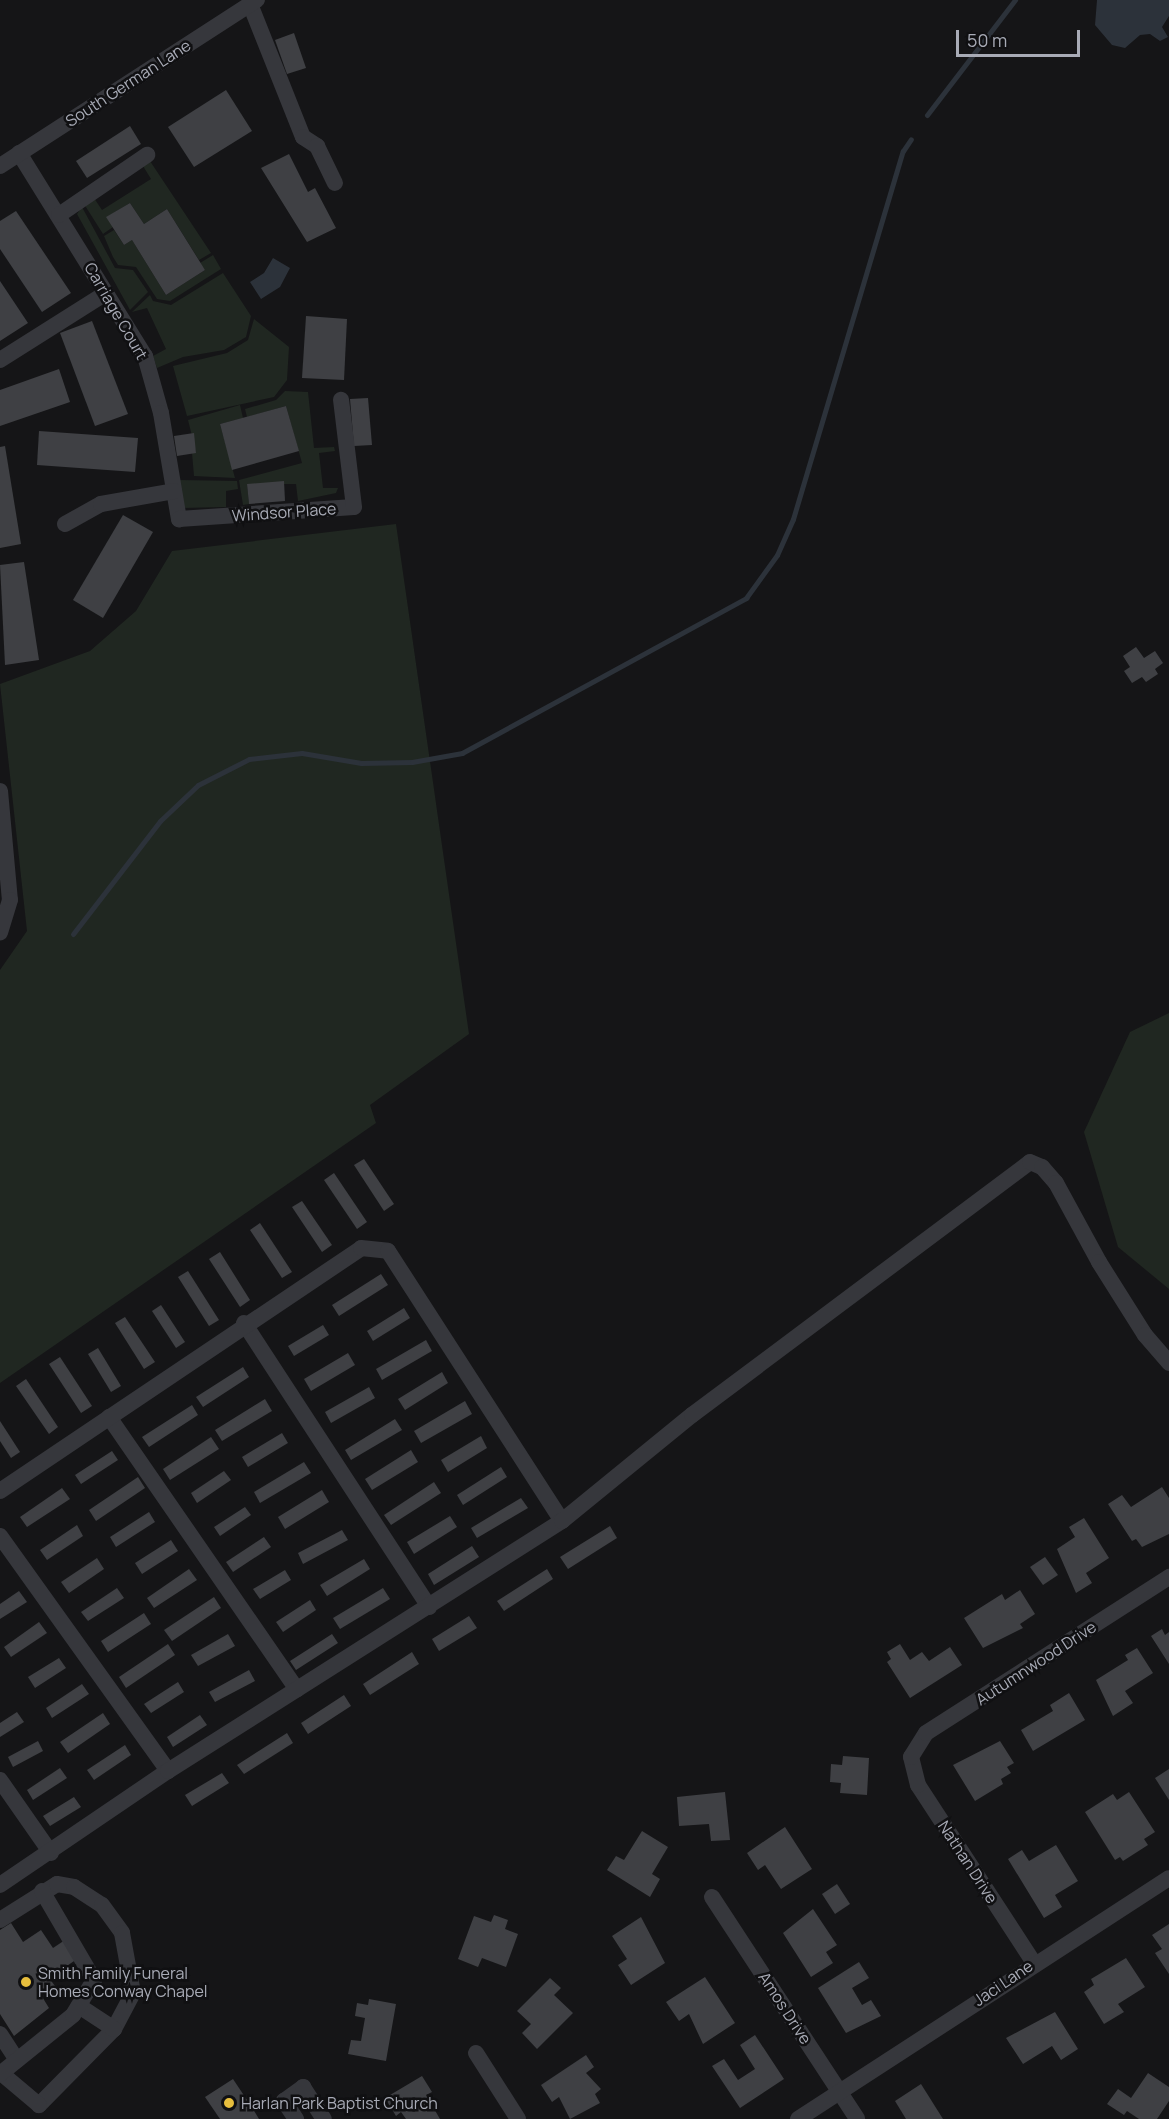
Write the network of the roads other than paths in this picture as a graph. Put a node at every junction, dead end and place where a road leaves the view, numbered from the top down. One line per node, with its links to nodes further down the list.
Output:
1 (254, 2): 2 (street, South German Lane); 5 (street)
2 (19, 153): 4 (street, South German Lane); 6 (street, Carriage Court)
3 (147, 155): 6 (street)
4 (0, 166)
5 (334, 183)
6 (59, 215): 7 (street, Carriage Court)
7 (106, 293): 8 (street); 10 (street, Carriage Court)
8 (0, 360)
9 (341, 400): 11 (street, Windsor Place)
10 (174, 491): 11 (street, Carriage Court); 12 (street)
11 (179, 519)
12 (65, 524)
13 (0, 791): 14 (street)
14 (0, 932)
15 (244, 1323): 17 (street); 19 (street); 22 (street)
16 (1169, 1363): 19 (street)
17 (109, 1417): 18 (street); 23 (street)
18 (0, 1491)
19 (562, 1521): 22 (street)
20 (0, 1536): 25 (street)
21 (1169, 1577): 24 (street, Autumnwood Drive)
22 (429, 1607): 23 (street)
23 (297, 1690): 25 (street)
24 (911, 1757): 33 (street, Nathan Drive)
25 (168, 1771): 27 (street)
26 (0, 1780): 27 (street)
27 (51, 1853): 29 (street)
28 (1169, 1878): 33 (street, Jaci Lane)
29 (0, 1885)
30 (42, 1891): 32 (street); 34 (street); 35 (street)
31 (712, 1897): 40 (street, Amos Drive)
32 (0, 1920)
33 (1034, 1963): 40 (street, Jaci Lane)
34 (79, 2006): 35 (street); 38 (street)
35 (114, 2029): 39 (street)
36 (0, 2034): 38 (street)
37 (476, 2053): 43 (street)
38 (17, 2060): 39 (street)
39 (0, 2074)
40 (840, 2092): 44 (street, Jaci Lane); 45 (street, Amos Drive)
41 (297, 2119): 42 (street)
42 (324, 2119)
43 (518, 2119)
44 (798, 2119)
45 (857, 2119)

